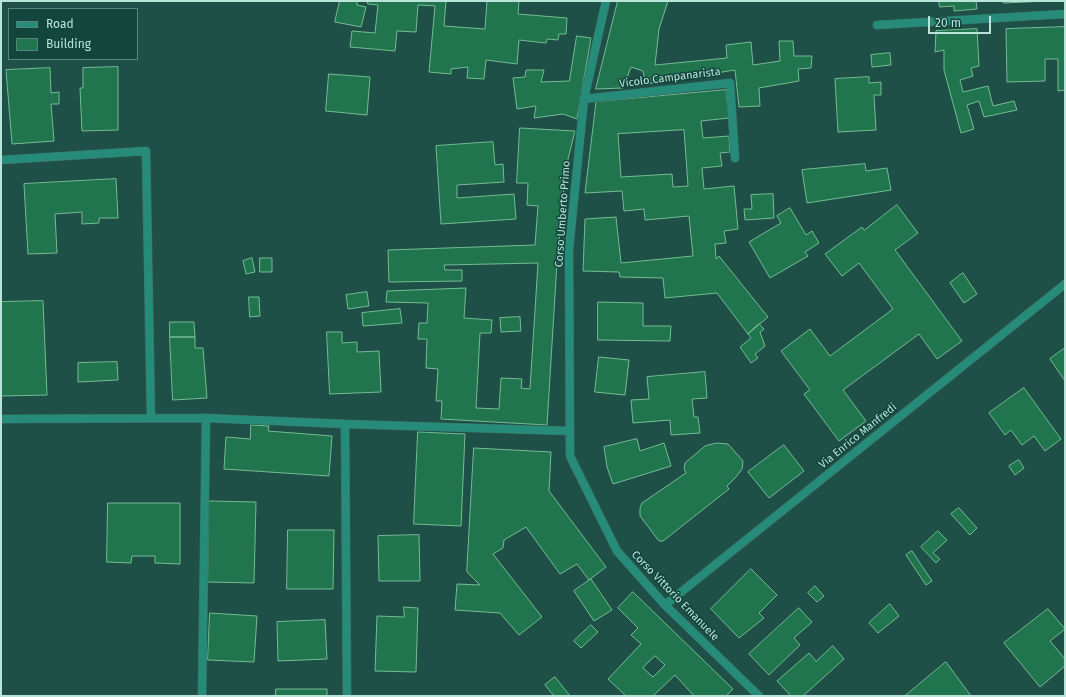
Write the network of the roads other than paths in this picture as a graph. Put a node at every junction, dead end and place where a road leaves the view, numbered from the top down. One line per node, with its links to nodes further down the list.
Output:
1 (606, 1): 4 (street, Corso Umberto Primo)
2 (1065, 14): 3 (street)
3 (877, 25)
4 (584, 99): 5 (street, Vicolo Campanarista); 12 (street, Corso Umberto Primo)
5 (735, 158)
6 (1, 160): 9 (street)
7 (1065, 284): 14 (street, Via Enrico Manfredi)
8 (1, 418): 9 (street)
9 (151, 418): 10 (street)
10 (206, 418): 11 (street); 15 (street)
11 (345, 424): 12 (street); 16 (street)
12 (570, 431): 13 (street, Corso Umberto Primo)
13 (570, 456): 14 (street, Corso Vittorio Emanuele)
14 (665, 605): 17 (street, Corso Vittorio Emanuele)
15 (202, 696)
16 (347, 696)
17 (759, 696)

